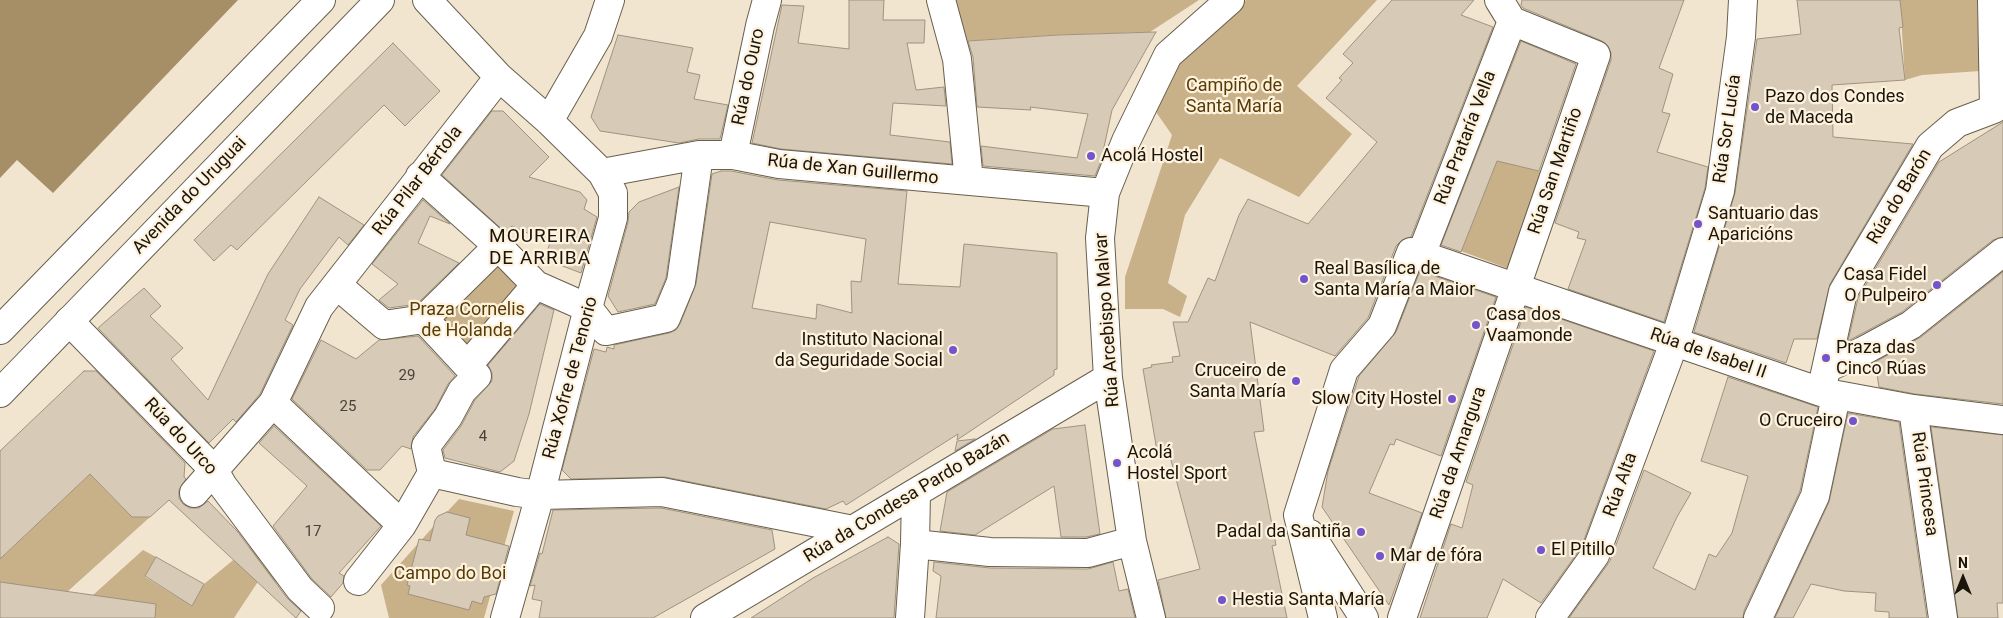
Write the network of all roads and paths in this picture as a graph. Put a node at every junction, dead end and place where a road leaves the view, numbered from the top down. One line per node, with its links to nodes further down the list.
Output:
1 (321, 0): 29 (main road)
2 (380, 0): 28 (main road, Avenida do Uruguai)
3 (427, 0): 11 (main road, Rúa Xofre de Tenorio)
4 (610, 0): 13 (main road)
5 (767, 0): 14 (main road, Rúa do Ouro)
6 (941, 0): 18 (main road)
7 (1230, 0): 19 (main road, Rúa Arcebispo Malvar)
8 (1743, 0): 30 (main road, Rúa Sor Lucía)
9 (1992, 0): 12 (main road, Rúa do Barón)
10 (1505, 10): 22 (main road, Rúa Prataría Vella); 25 (main road, Rúa San Martiño)
11 (499, 77): 13 (main road, Rúa Xofre de Tenorio); 17 (main road, Rúa Pilar Bértola)
12 (1999, 108): 33 (main road, Rúa do Barón)
13 (550, 121): 16 (main road, Rúa Xofre de Tenorio)
14 (732, 154): 15 (main road, Rúa de Xan Guillermo); 18 (main road, Rúa de Xan Guillermo)
15 (699, 155): 16 (main road, Rúa de Xan Guillermo); 26 (main road)
16 (602, 173): 26 (main road, Rúa Xofre de Tenorio)
17 (420, 176): 20 (main road); 23 (main road, Rúa Pilar Bértola)
18 (969, 181): 19 (main road, Rúa de Xan Guillermo)
19 (1105, 193): 32 (main road, Rúa Arcebispo Malvar)
20 (498, 246): 24 (main road); 27 (main road)
21 (2003, 252): 33 (main road)
22 (1416, 254): 25 (main road, Rúa de Isabel II); 43 (main road, Rúa Prataría Vella)
23 (337, 285): 27 (main road); 35 (main road, Rúa Pilar Bértola)
24 (536, 285): 26 (main road); 31 (main road)
25 (1516, 288): 30 (main road, Rúa de Isabel II); 58 (main road, Rúa da Amargura)
26 (588, 308): 42 (main road, Rúa Xofre de Tenorio)
27 (424, 319): 31 (main road)
28 (68, 321): 34 (main road, Avenida do Uruguai); 38 (main road, Rúa do Urco)
29 (0, 330)
30 (1674, 342): 33 (main road, Rúa de Isabel II); 59 (main road, Rúa Alta)
31 (468, 365): 39 (main road)
32 (1108, 378): 41 (main road, Rúa da Condesa Pardo Bazán); 46 (main road, Rúa Arcebispo Malvar)
33 (1828, 385): 36 (main road, Rúa de Isabel II); 60 (main road, Rúa do Barón)
34 (0, 394)
35 (273, 403): 38 (main road, Rúa Pilar Bértola); 44 (main road)
36 (1913, 409): 37 (main road, Rúa de Isabel II); 61 (main road, Rúa Princesa)
37 (2003, 420)
38 (214, 470): 40 (main road, Rúa Pilar Bértola); 50 (main road, Rúa do Urco)
39 (432, 473): 42 (main road); 44 (main road)
40 (194, 493)
41 (916, 493): 45 (main road, Rúa da Condesa Pardo Bazán); 47 (main road)
42 (540, 494): 45 (main road); 52 (main road, Rúa Xofre de Tenorio)
43 (1298, 515): 49 (main road); 51 (main road)
44 (402, 525): 48 (main road)
45 (853, 530): 53 (main road, Rúa da Condesa Pardo Bazán)
46 (1132, 541): 47 (main road); 55 (main road, Rúa Arcebispo Malvar)
47 (915, 544): 54 (main road)
48 (358, 581)
49 (1345, 589): 51 (main road); 56 (main road); 57 (main road)
50 (320, 608)
51 (1321, 611)
52 (505, 618)
53 (705, 618)
54 (910, 618)
55 (1151, 618)
56 (1364, 618)
57 (1382, 618)
58 (1402, 618)
59 (1550, 618)
60 (1758, 618)
61 (1944, 618)

